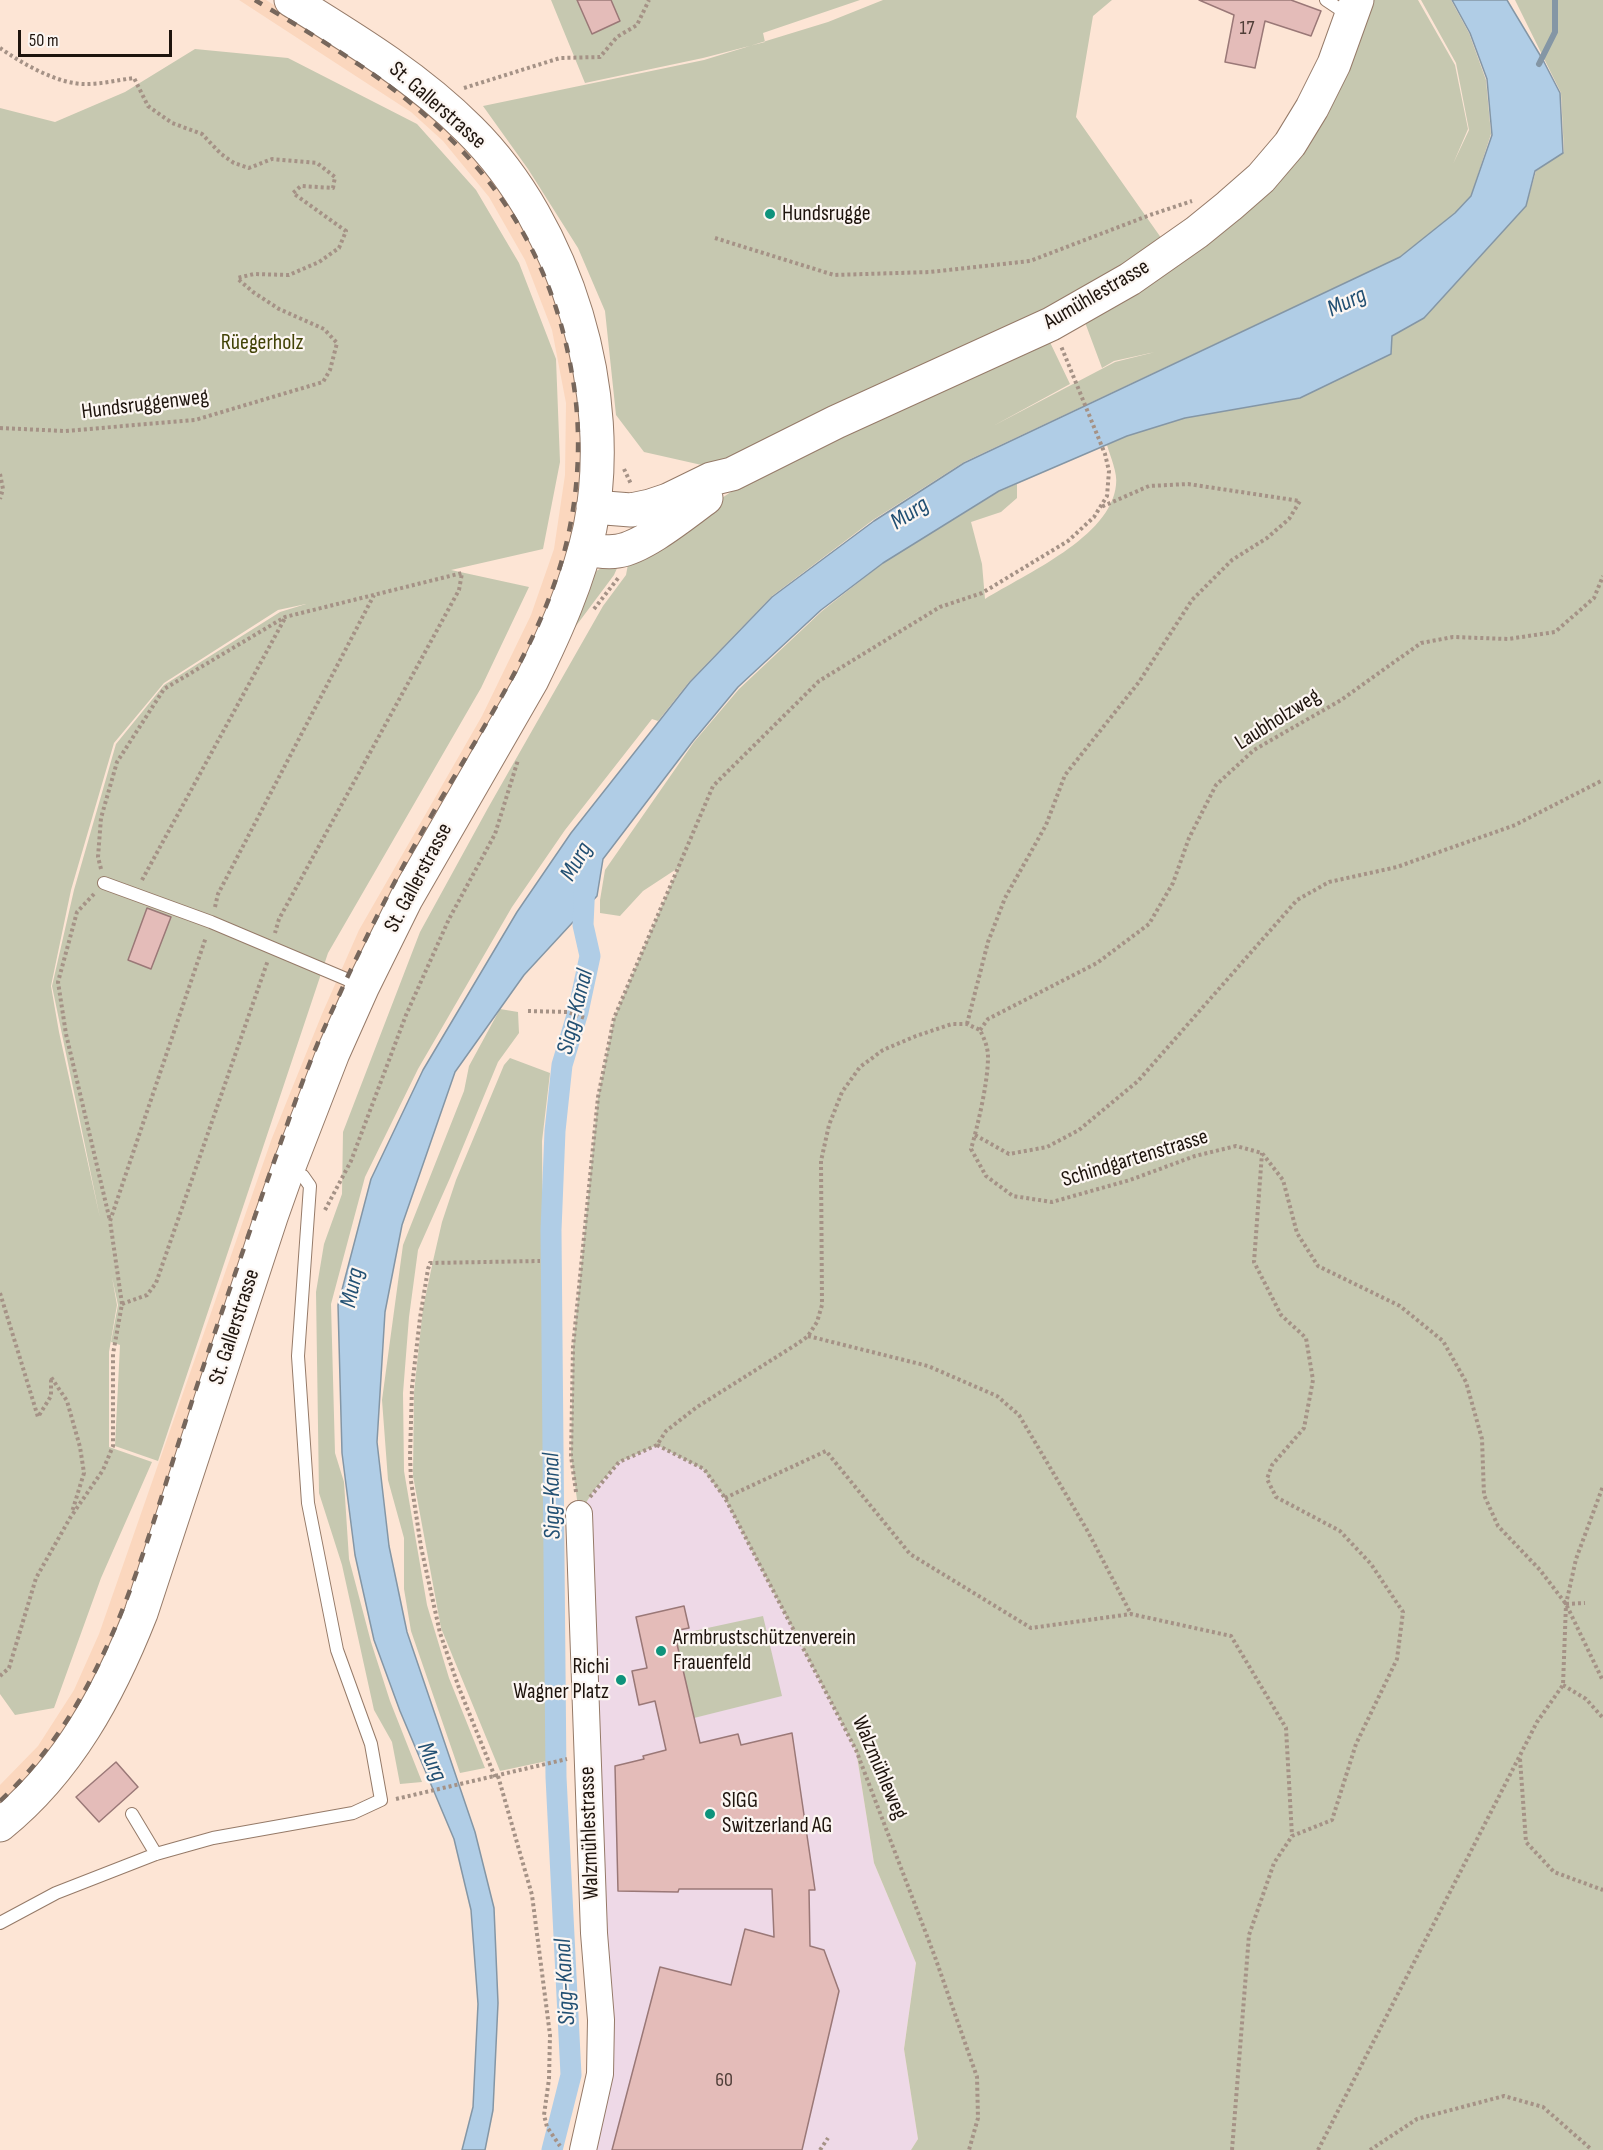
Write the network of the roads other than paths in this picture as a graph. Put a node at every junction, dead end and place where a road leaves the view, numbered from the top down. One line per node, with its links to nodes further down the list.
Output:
1 (291, 0): 4 (main road, St. Gallerstrasse)
2 (1345, 5): 3 (main road, Aumühlestrasse)
3 (732, 474): 4 (main road, Aumühlestrasse); 5 (main road, Aumühlestrasse)
4 (593, 507): 5 (main road, St. Gallerstrasse)
5 (585, 548): 7 (main road, St. Gallerstrasse)
6 (104, 883): 7 (lane)
7 (362, 988): 8 (main road, St. Gallerstrasse)
8 (288, 1169): 11 (main road, St. Gallerstrasse); 12 (lane)
9 (579, 1514): 14 (street, Walzmühlestrasse)
10 (132, 1814): 12 (lane)
11 (0, 1826)
12 (156, 1854): 13 (lane)
13 (0, 1923)
14 (573, 2150)

